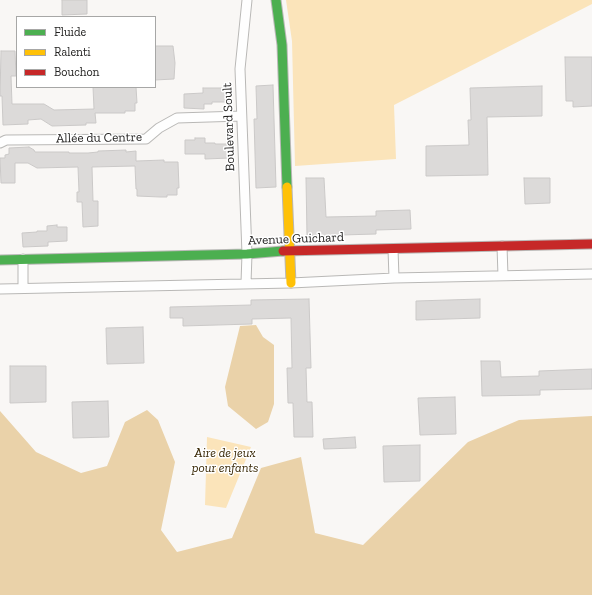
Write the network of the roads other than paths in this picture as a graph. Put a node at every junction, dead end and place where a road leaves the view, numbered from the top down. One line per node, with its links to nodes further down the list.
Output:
1 (247, 0): 3 (street, Boulevard Soult)
2 (276, 0): 8 (street)
3 (241, 116): 4 (street, Allée du Centre); 9 (street, Boulevard Soult)
4 (0, 142)
5 (592, 244): 6 (street, Avenue Guichard)
6 (502, 246): 7 (street, Avenue Guichard); 13 (street)
7 (393, 249): 8 (street, Avenue Guichard); 14 (street)
8 (289, 251): 9 (street, Avenue Guichard); 16 (street)
9 (247, 254): 10 (street, Avenue Guichard); 15 (street, Boulevard Soult)
10 (23, 259): 11 (street, Avenue Guichard); 17 (street)
11 (0, 260)
12 (592, 274): 13 (street)
13 (503, 276): 14 (street)
14 (394, 278): 16 (street)
15 (246, 283): 16 (street); 17 (street)
16 (290, 283)
17 (23, 288): 18 (street)
18 (0, 289)

